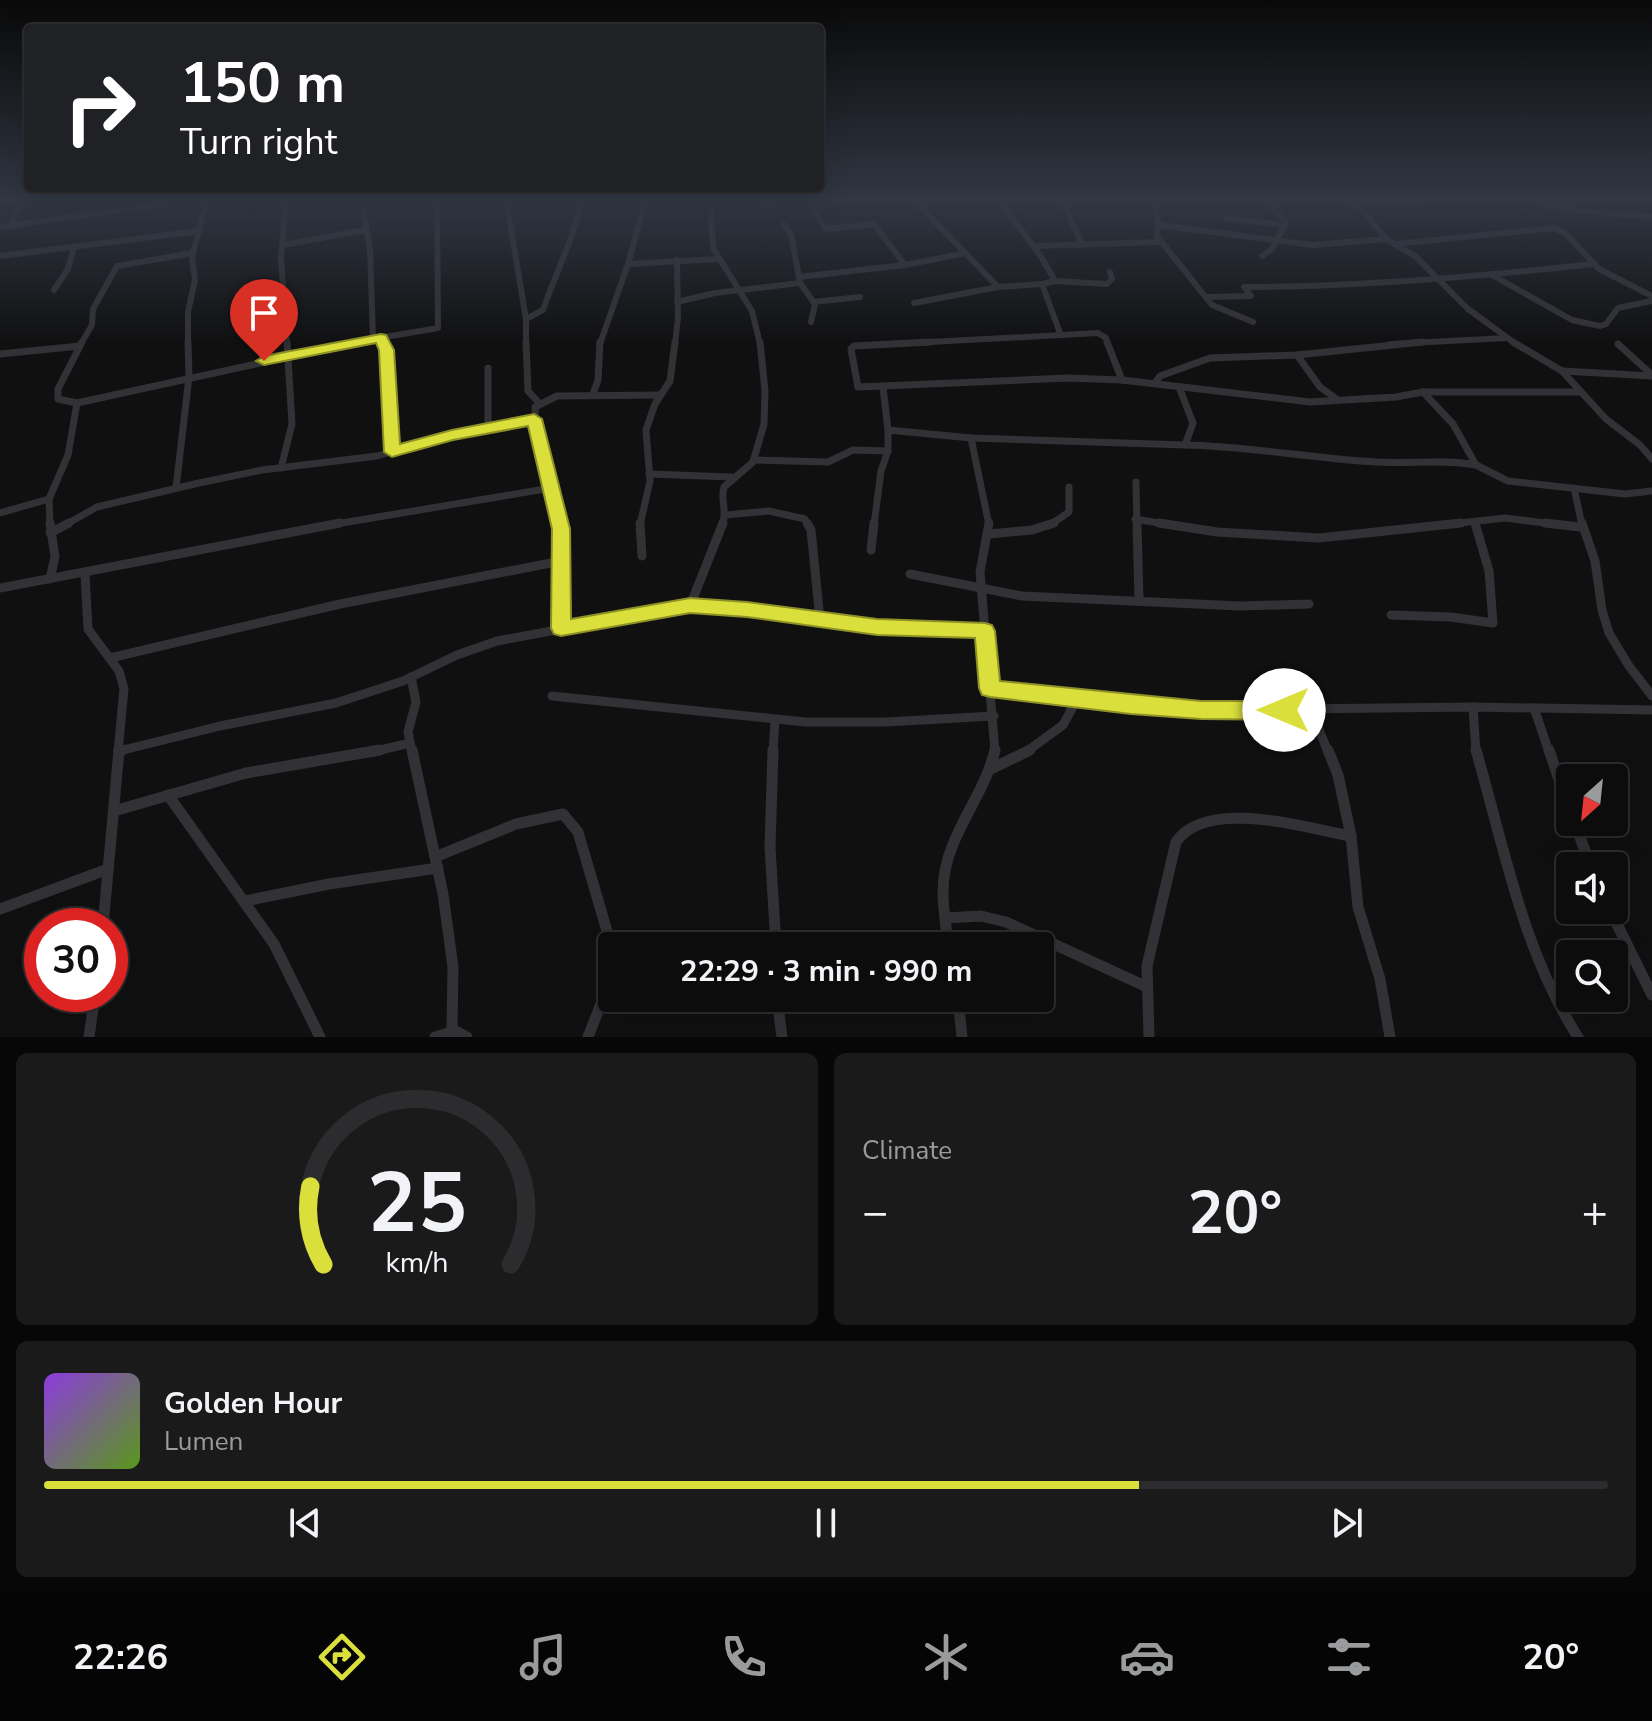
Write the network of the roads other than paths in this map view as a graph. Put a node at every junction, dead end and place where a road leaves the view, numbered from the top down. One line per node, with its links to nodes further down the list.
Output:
1 (71, 247): 21 (street)
2 (74, 247): 35 (street)
3 (195, 247): 19 (street)
4 (283, 247): 53 (street)
5 (367, 247): 47 (street)
6 (436, 247): 47 (street)
7 (513, 247): 43 (street)
8 (566, 247): 43 (street)
9 (630, 247): 25 (street)
10 (713, 247): 23 (street)
11 (794, 247): 31 (street)
12 (892, 247): 27 (street)
13 (960, 247): 20 (street)
14 (1036, 247): 32 (street)
15 (1164, 247): 38 (street)
16 (1273, 247): 22 (street)
17 (1401, 247): 30 (street)
18 (1578, 247): 26 (street)
19 (193, 253): 50 (street); 57 (street)
20 (966, 253): 27 (street); 34 (street)
21 (0, 256)
22 (1262, 256)
23 (717, 259): 24 (street); 36 (street)
24 (677, 260): 25 (street); 40 (street)
25 (628, 264): 64 (street)
26 (1593, 264): 29 (street); 39 (street)
27 (905, 265): 31 (street)
28 (1110, 272): 32 (street)
29 (1491, 274): 30 (street); 39 (street)
30 (1437, 279): 38 (street); 48 (street)
31 (800, 280): 36 (street); 41 (street)
32 (1055, 281): 33 (street)
33 (1042, 284): 34 (street); 46 (street)
34 (998, 287): 42 (street)
35 (54, 290)
36 (740, 291): 40 (street); 79 (street)
37 (860, 297): 41 (street)
38 (1207, 297): 45 (street)
39 (1652, 298)
40 (677, 302): 65 (street)
41 (813, 302): 44 (street)
42 (914, 303)
43 (526, 319): 68 (street)
44 (811, 322)
45 (1253, 322)
46 (1060, 333): 58 (street); 60 (street)
47 (377, 338): 53 (street); 77 (street)
48 (1506, 338): 52 (street); 55 (street)
49 (1618, 344): 56 (street)
50 (80, 346): 51 (street); 67 (street)
51 (0, 354)
52 (1297, 355): 59 (street); 66 (street)
53 (287, 356): 57 (street); 81 (street)
54 (488, 368): 70 (street)
55 (1562, 371): 56 (street); 63 (street)
56 (1652, 375)
57 (189, 377): 67 (street); 86 (street)
58 (1122, 380): 59 (street); 60 (street)
59 (1155, 383): 61 (street)
60 (883, 387): 71 (street)
61 (1179, 387): 66 (street); 74 (street)
62 (1423, 392): 63 (street); 66 (street); 80 (street)
63 (1581, 392): 75 (street)
64 (593, 394): 65 (street); 68 (street)
65 (660, 395): 82 (street)
66 (1338, 401)
67 (77, 403): 90 (street)
68 (539, 403): 69 (street)
69 (534, 419): 70 (street); 87 (street)
70 (488, 427): 77 (street)
71 (888, 430): 72 (street); 76 (street)
72 (971, 438): 74 (street); 97 (street)
73 (1651, 439): 75 (street)
74 (1185, 445): 80 (street)
75 (1640, 445): 78 (street)
76 (888, 451): 79 (street); 98 (street)
77 (392, 452): 81 (street)
78 (1652, 459)
79 (754, 460): 83 (street)
80 (1476, 465): 88 (street)
81 (281, 468): 86 (street)
82 (649, 474): 83 (street); 99 (street)
83 (731, 477): 92 (street)
84 (1136, 482): 93 (street)
85 (1069, 487): 97 (street)
86 (176, 488): 96 (street)
87 (551, 488): 100 (street); 101 (street)
88 (1574, 488): 89 (street); 95 (street)
89 (1652, 491)
90 (49, 499): 91 (street); 96 (street)
91 (0, 513)
92 (726, 515): 108 (street); 110 (street)
93 (1135, 519): 94 (street); 106 (street)
94 (1475, 522): 95 (street); 109 (street)
95 (1580, 527): 117 (street)
96 (50, 533): 103 (street)
97 (989, 534): 105 (street)
98 (871, 550)
99 (642, 556)
100 (561, 561): 111 (street); 113 (street)
101 (85, 574): 103 (street); 113 (street)
102 (910, 574): 105 (street)
103 (50, 579): 104 (street)
104 (0, 588)
105 (981, 590): 106 (street); 112 (street)
106 (1139, 600): 107 (street)
107 (1309, 604)
108 (690, 606): 110 (street); 111 (street)
109 (1391, 615)
110 (820, 620): 112 (street)
111 (561, 628): 114 (street)
112 (985, 631): 115 (street)
113 (110, 658): 126 (street)
114 (411, 677): 125 (street); 126 (street)
115 (990, 688): 118 (street); 123 (street)
116 (552, 696): 124 (street)
117 (1652, 696)
118 (1077, 699): 121 (street); 127 (street)
119 (1473, 707): 120 (street); 121 (street); 158 (street)
120 (1534, 708): 122 (street); 128 (street)
121 (1311, 710): 131 (street)
122 (1652, 710)
123 (994, 716): 124 (street); 127 (street)
124 (775, 720): 140 (street)
125 (410, 743): 129 (street); 132 (street)
126 (119, 751): 130 (street)
127 (993, 768): 137 (street)
128 (1556, 772)
129 (168, 795): 130 (street); 134 (street)
130 (114, 811): 133 (street)
131 (1351, 836): 142 (street); 157 (street)
132 (436, 863): 134 (street); 139 (street); 148 (street)
133 (108, 869): 135 (street); 136 (street)
134 (245, 901): 151 (street)
135 (105, 908)
136 (0, 909)
137 (946, 918): 141 (street); 142 (street)
138 (1617, 924): 143 (street)
139 (607, 932)
140 (777, 932)
141 (947, 932)
142 (1147, 987): 156 (street)
143 (1652, 995)
144 (598, 1010): 149 (street)
145 (92, 1012): 150 (street)
146 (779, 1012): 154 (street)
147 (959, 1012): 155 (street)
148 (452, 1030): 152 (street); 153 (street)
149 (587, 1036)
150 (89, 1037)
151 (320, 1037)
152 (435, 1037)
153 (467, 1037)
154 (782, 1037)
155 (962, 1037)
156 (1149, 1037)
157 (1390, 1037)
158 (1578, 1037)

